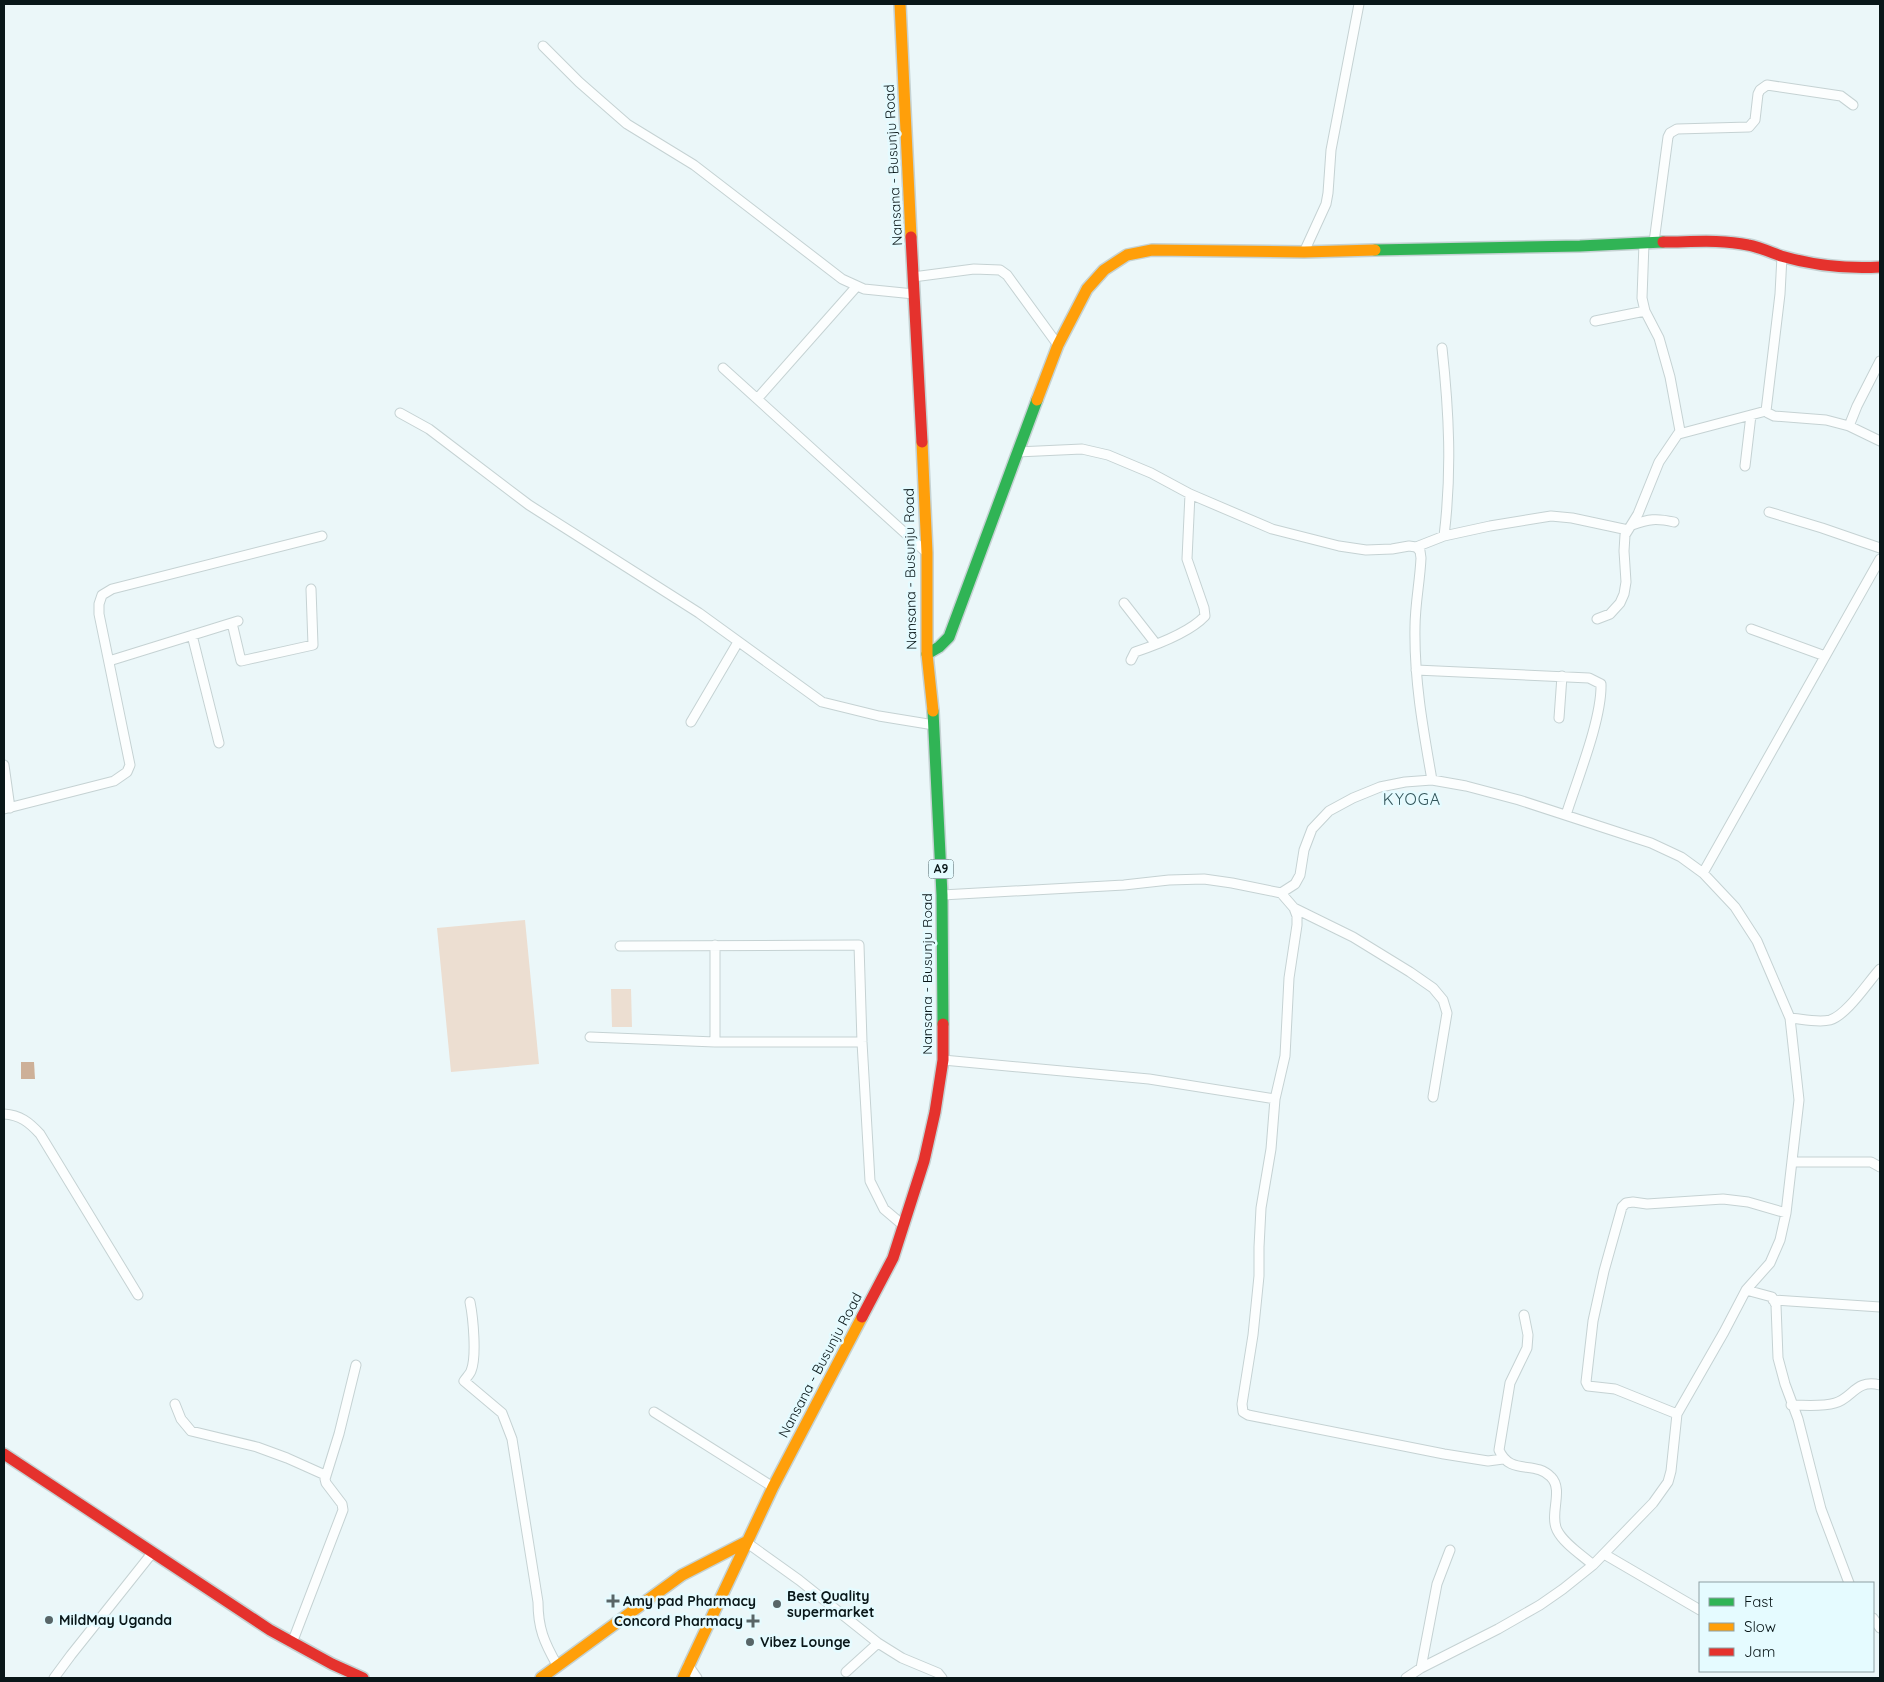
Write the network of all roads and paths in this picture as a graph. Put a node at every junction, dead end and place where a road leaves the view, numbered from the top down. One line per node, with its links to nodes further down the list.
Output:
1 (900, 4): 9 (street, Nansana - Busunju Road / A9)
2 (1359, 4): 6 (street)
3 (543, 46): 10 (street)
4 (1853, 105): 5 (street)
5 (1649, 243): 6 (street); 7 (street); 12 (street)
6 (1304, 252): 14 (street)
7 (1782, 256): 8 (street); 19 (street)
8 (1880, 266)
9 (913, 277): 11 (street, Nansana - Busunju Road / A9); 14 (street)
10 (857, 286): 11 (street); 18 (street)
11 (914, 294): 35 (street, Nansana - Busunju Road / A9)
12 (1645, 311): 13 (street); 23 (street)
13 (1595, 321)
14 (1058, 345): 25 (street)
15 (1442, 348): 32 (street)
16 (1880, 361): 22 (street)
17 (723, 368): 18 (street)
18 (757, 399): 35 (street)
19 (1766, 411): 21 (street); 22 (street)
20 (400, 413): 42 (street)
21 (1751, 415): 23 (street); 26 (street)
22 (1849, 426): 24 (street)
23 (1679, 434): 30 (street)
24 (1880, 441)
25 (1018, 452): 27 (street); 44 (street)
26 (1745, 466)
27 (1190, 494): 33 (street); 43 (street)
28 (1769, 512): 34 (street)
29 (1674, 522): 30 (street)
30 (1630, 528): 32 (street); 39 (street)
31 (322, 536): 47 (street)
32 (1444, 536): 33 (street)
33 (1416, 547): 48 (street)
34 (1880, 548)
35 (927, 553): 44 (street, Nansana - Busunju Road / A9)
36 (1880, 559): 45 (street)
37 (310, 589): 41 (street)
38 (1124, 603): 43 (street)
39 (1597, 619)
40 (1751, 629): 45 (street)
41 (192, 635): 47 (street); 53 (street)
42 (738, 642): 51 (street); 52 (street)
43 (1156, 644): 46 (street)
44 (927, 654): 52 (street, Nansana - Busunju Road / A9)
45 (1825, 656): 58 (street)
46 (1131, 660)
47 (109, 661): 56 (street)
48 (1416, 670): 49 (street); 55 (street)
49 (1562, 676): 50 (street); 57 (street)
50 (1559, 718)
51 (691, 722)
52 (934, 725): 60 (street, Nansana - Busunju Road / A9)
53 (219, 743)
54 (4, 765): 56 (street)
55 (1432, 780): 57 (street); 59 (street)
56 (7, 808)
57 (1566, 815): 58 (street)
58 (1703, 873): 65 (street)
59 (1281, 894): 60 (street); 61 (street)
60 (942, 895): 69 (street, Nansana - Busunju Road / A9)
61 (1294, 908): 70 (street); 71 (street)
62 (715, 945): 63 (street); 67 (street); 68 (street)
63 (620, 946)
64 (1880, 969): 65 (street)
65 (1790, 1018): 73 (street)
66 (590, 1037): 67 (street)
67 (715, 1042): 68 (street)
68 (862, 1042): 76 (street)
69 (943, 1060): 71 (street); 76 (street, Nansana - Busunju Road / A9)
70 (1433, 1097)
71 (1276, 1099): 90 (street)
72 (4, 1114): 78 (street)
73 (1793, 1162): 74 (street); 75 (street)
74 (1880, 1167)
75 (1786, 1213): 77 (street); 88 (street)
76 (904, 1226): 92 (street, Nansana - Busunju Road / A9)
77 (1746, 1290): 79 (street); 88 (street)
78 (138, 1295)
79 (1773, 1300): 81 (street); 86 (street)
80 (470, 1302): 102 (street)
81 (1880, 1306)
82 (1524, 1316): 90 (street)
83 (356, 1365): 91 (street)
84 (1880, 1385): 86 (street)
85 (175, 1404): 91 (street)
86 (1791, 1405): 98 (street)
87 (654, 1412): 92 (street)
88 (1677, 1414): 96 (street)
89 (4, 1454): 95 (street)
90 (1503, 1459): 97 (street)
91 (326, 1476): 100 (street)
92 (773, 1487): 93 (street, Nansana - Busunju Road / A9)
93 (746, 1542): 101 (street); 102 (street); 103 (street, Nansana - Busunju Road / A9)
94 (1450, 1550): 104 (street)
95 (153, 1552): 100 (street); 106 (street)
96 (1604, 1554): 97 (street); 99 (street)
97 (1593, 1566): 104 (street)
98 (1849, 1582)
99 (1699, 1609)
100 (292, 1643): 107 (street)
101 (878, 1643): 105 (street); 111 (street)
102 (557, 1665): 108 (street)
103 (688, 1665): 109 (street, Nansana - Busunju Road / A9); 110 (street)
104 (1421, 1668): 112 (street)
105 (846, 1672)
106 (54, 1678)
107 (363, 1678)
108 (541, 1678)
109 (683, 1678)
110 (697, 1678)
111 (942, 1678)
112 (1406, 1678)

